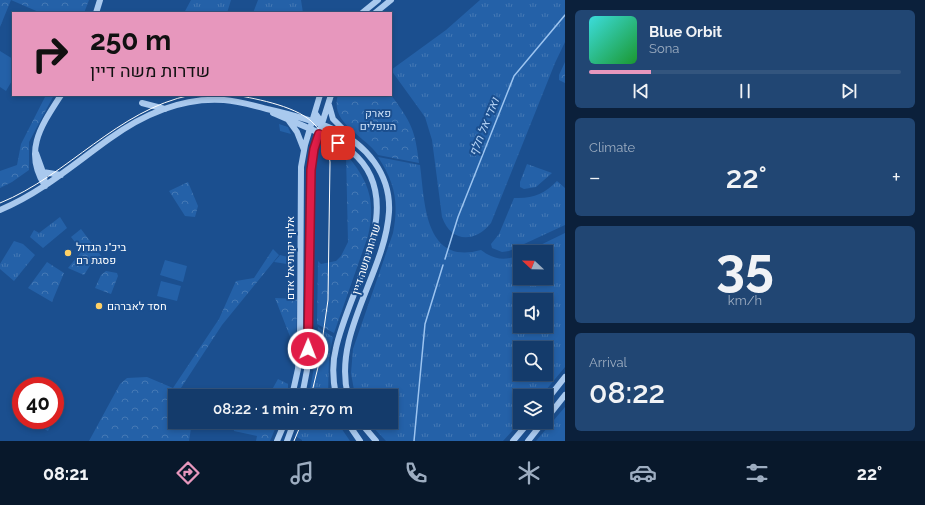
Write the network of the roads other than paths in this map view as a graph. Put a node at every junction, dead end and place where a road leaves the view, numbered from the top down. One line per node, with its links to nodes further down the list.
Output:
1 (100, 0): 4 (street)
2 (378, 0): 5 (street)
3 (391, 0): 6 (street)
4 (96, 12)
5 (363, 12)
6 (376, 12)
7 (60, 96): 21 (street)
8 (320, 96): 14 (street, אלוף יקותיאל אדם)
9 (331, 96): 11 (street, אלוף יקותיאל אדם)
10 (142, 103): 13 (street)
11 (329, 103): 16 (street, אלוף יקותיאל אדם); 19 (street)
12 (261, 107): 13 (street, שדרות משה דיין); 15 (street, שדרות משה דיין); 17 (street, שדרות משה דיין)
13 (166, 109): 24 (street, שדרות משה דיין)
14 (315, 113): 16 (street); 17 (street, אלוף יקותיאל אדם)
15 (286, 119): 17 (street, שדרות משה דיין); 22 (street)
16 (322, 124): 17 (street, שדרות משה דיין); 18 (street, אלוף יקותיאל אדם); 19 (street, שדרות משה דיין); 20 (street)
17 (311, 125): 18 (street); 22 (street, אלוף יקותיאל אדם)
18 (319, 134): 20 (street, שדרות משה דיין); 29 (street, אלוף יקותיאל אדם)
19 (356, 141): 31 (street, שדרות משה דיין)
20 (336, 142): 30 (street, שדרות משה דיין)
21 (36, 150): 23 (street); 25 (street)
22 (304, 151): 28 (street, אלוף יקותיאל אדם)
23 (43, 172): 24 (street); 25 (street)
24 (61, 174): 25 (street, שדרות משה דיין)
25 (46, 185): 26 (street, שדרות משה דיין)
26 (0, 210)
27 (565, 377): 32 (street)
28 (294, 389)
29 (303, 389)
30 (335, 389)
31 (347, 389)
32 (553, 392)
33 (565, 395): 34 (street)
34 (553, 410)
35 (282, 429): 41 (street)
36 (291, 429): 42 (street)
37 (352, 429): 43 (street)
38 (366, 429): 44 (street)
39 (523, 429): 45 (street)
40 (537, 429): 46 (street)
41 (277, 441)
42 (287, 441)
43 (360, 441)
44 (376, 441)
45 (513, 441)
46 (528, 441)

